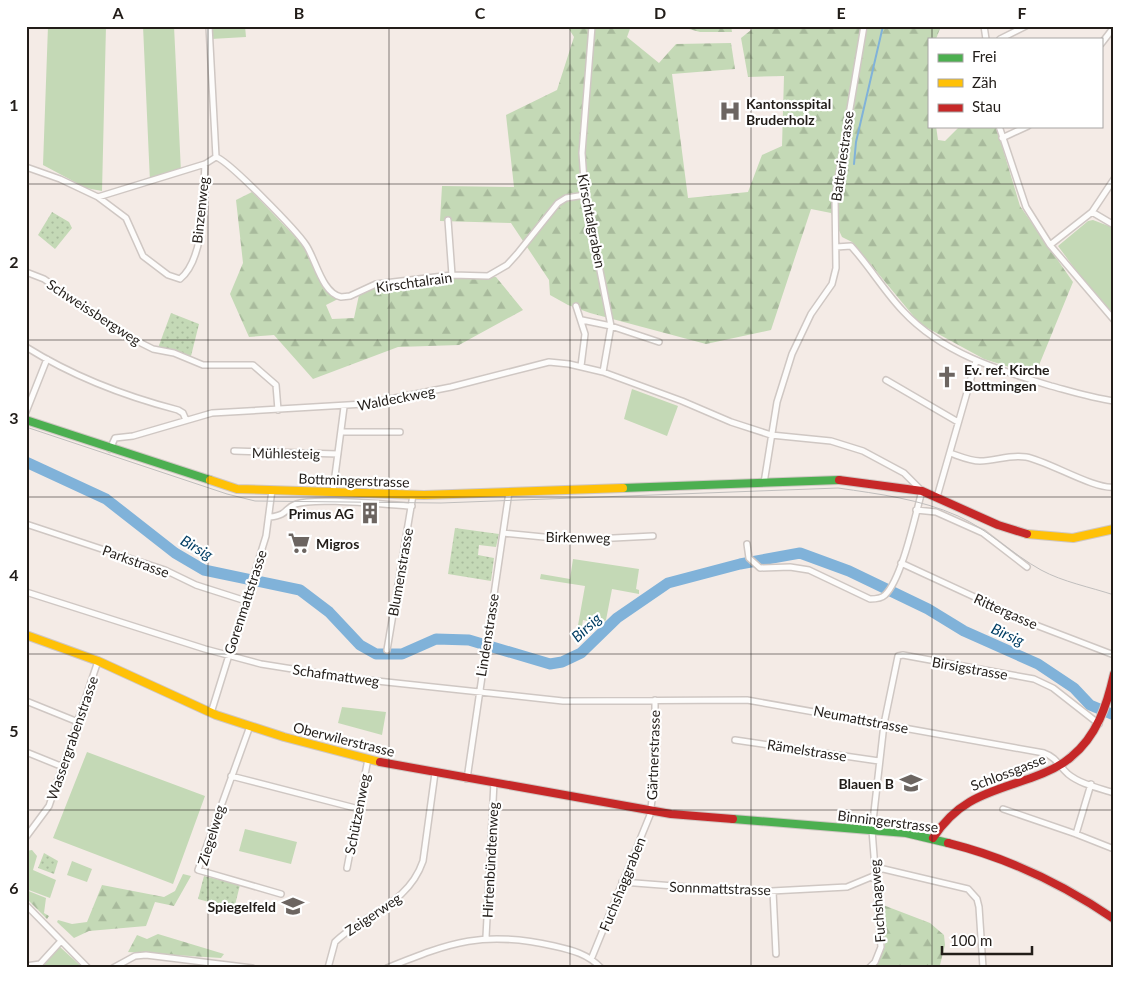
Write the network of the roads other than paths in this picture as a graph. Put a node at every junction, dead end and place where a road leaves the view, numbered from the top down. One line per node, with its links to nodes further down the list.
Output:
1 (209, 26): 11 (street)
2 (592, 26): 15 (street, Kirschtalgraben)
3 (864, 26): 21 (street, Batteriestrasse)
4 (1026, 26): 6 (street)
5 (1114, 27): 7 (street)
6 (1002, 38)
7 (1102, 43)
8 (1000, 128): 10 (street)
9 (1024, 128): 10 (street)
10 (1002, 138): 20 (street)
11 (216, 157): 12 (street); 23 (street, Kirschtalrain)
12 (205, 164): 16 (street); 16 (street, Binzenweg)
13 (26, 166): 16 (street)
14 (1114, 179): 17 (street)
15 (585, 195): 23 (street, Kirschtalrain); 27 (street, Kirschtalgraben)
16 (98, 197)
17 (1092, 212): 19 (street); 20 (street)
18 (448, 220): 23 (street)
19 (1114, 225)
20 (1050, 245): 26 (street)
21 (836, 247): 31 (street); 44 (street, Batteriestrasse)
22 (26, 272): 37 (street, Schweissbergweg)
23 (452, 275)
24 (576, 306): 25 (street)
25 (582, 320): 27 (street); 32 (street)
26 (1114, 320)
27 (611, 326): 28 (street); 33 (street, Kirschtalgraben)
28 (659, 342)
29 (26, 347): 30 (street)
30 (47, 359): 38 (street); 40 (street)
31 (976, 361): 35 (street); 41 (street)
32 (581, 366): 33 (street, Waldeckweg); 36 (street, Waldeckweg)
33 (603, 372): 44 (street, Waldeckweg)
34 (886, 380): 41 (street)
35 (1114, 401)
36 (344, 407): 37 (street, Waldeckweg); 42 (street, Mühlesteig)
37 (278, 410): 40 (street, Waldeckweg)
38 (26, 412)
39 (26, 420): 45 (main road, Bottmingerstrasse)
40 (186, 420): 45 (street, Waldeckweg)
41 (958, 422): 47 (street)
42 (341, 432): 43 (street); 48 (street, Mühlesteig)
43 (400, 432)
44 (772, 435): 49 (street, Batteriestrasse); 53 (street, Waldeckweg)
45 (110, 449): 51 (main road, Bottmingerstrasse)
46 (234, 451): 48 (street, Mühlesteig)
47 (950, 453): 50 (street); 56 (street)
48 (338, 454): 52 (street, Mühlesteig)
49 (764, 483): 53 (main road, Bottmingerstrasse); 54 (main road, Bottmingerstrasse)
50 (1114, 487)
51 (272, 490): 52 (main road, Bottmingerstrasse); 59 (street, Gorenmattstrasse)
52 (333, 491): 55 (main road, Bottmingerstrasse)
53 (922, 491): 56 (main road, Bottmingerstrasse); 58 (street)
54 (509, 492): 55 (main road, Bottmingerstrasse); 62 (street, Lindenstrasse)
55 (413, 495): 57 (street, Blumenstrasse)
56 (936, 497): 61 (main road, Bottmingerstrasse)
57 (412, 506): 59 (street, Bottmingerstrasse); 70 (street, Blumenstrasse)
58 (916, 510): 65 (street); 66 (street)
59 (270, 517): 68 (street, Gorenmattstrasse)
60 (26, 524): 68 (street, Parkstrasse)
61 (1114, 530)
62 (503, 533): 63 (street, Birkenweg); 75 (street, Lindenstrasse)
63 (653, 536)
64 (747, 544): 65 (street)
65 (901, 564): 71 (street, Rittergasse)
66 (1027, 567)
67 (26, 592): 72 (street, Schafmattweg)
68 (246, 601): 72 (street, Gorenmattstrasse)
69 (26, 634): 73 (main road, Oberwilerstrasse)
70 (387, 650)
71 (1114, 655)
72 (228, 656): 75 (street, Schafmattweg); 78 (street, Gorenmattstrasse)
73 (98, 661): 78 (main road, Oberwilerstrasse); 80 (street, Wassergrabenstrasse)
74 (1114, 674): 79 (main road, Schlossgasse)
75 (479, 692): 76 (street, Schafmattweg); 91 (street, Lindenstrasse)
76 (655, 700): 81 (street, Neumattstrasse); 97 (street, Gärtnerstrasse)
77 (26, 701): 80 (street)
78 (212, 712): 82 (main road, Oberwilerstrasse)
79 (1100, 720): 81 (street, Birsigstrasse); 87 (main road, Schlossgasse)
80 (78, 722): 88 (street, Wassergrabenstrasse)
81 (884, 724): 86 (street, Birsigstrasse); 87 (street, Neumattstrasse)
82 (250, 726): 85 (main road, Oberwilerstrasse); 90 (street, Ziegelweg)
83 (736, 740): 86 (street, Rämelstrasse)
84 (26, 752): 88 (street)
85 (368, 760): 89 (main road, Oberwilerstrasse); 95 (street, Schützenweg)
86 (879, 761): 99 (street, Fuchshagweg)
87 (1060, 766): 93 (street, Neumattstrasse); 102 (main road, Schlossgasse)
88 (62, 768): 101 (street, Wassergrabenstrasse)
89 (435, 773): 91 (main road, Oberwilerstrasse); 121 (street, Zeigerweg)
90 (231, 776): 95 (street); 109 (street, Ziegelweg)
91 (466, 779): 92 (main road, Oberwilerstrasse)
92 (494, 782): 97 (main road, Oberwilerstrasse); 112 (street, Hirtenbündtenweg)
93 (1091, 784): 94 (street, Neumattstrasse); 100 (street)
94 (1114, 793)
95 (359, 809): 105 (street, Schützenweg)
96 (1003, 809): 100 (street)
97 (651, 810): 98 (main road, Oberwilerstrasse); 107 (street, Fuchshaggraben)
98 (671, 814): 99 (main road, Binningerstrasse)
99 (872, 830): 102 (main road, Binningerstrasse); 104 (street, Fuchshagweg)
100 (1076, 834): 103 (street)
101 (26, 837)
102 (933, 838): 111 (main road, Binningerstrasse)
103 (1114, 849)
104 (875, 867): 106 (street, Fuchshagweg); 125 (street)
105 (347, 868)
106 (876, 875): 108 (street, Sonnmattstrasse); 124 (street, Fuchshagweg)
107 (622, 882): 108 (street, Sonnmattstrasse); 115 (street, Fuchshaggraben)
108 (773, 891): 114 (street)
109 (281, 894)
110 (26, 905): 113 (street)
111 (1114, 919)
112 (486, 938): 115 (street); 122 (street)
113 (61, 940): 117 (street); 118 (street)
114 (776, 954)
115 (592, 957): 123 (street)
116 (26, 966): 117 (street)
117 (42, 966)
118 (88, 968)
119 (113, 968): 120 (street)
120 (252, 968)
121 (328, 968)
122 (386, 968)
123 (601, 968)
124 (869, 968)
125 (983, 968)

